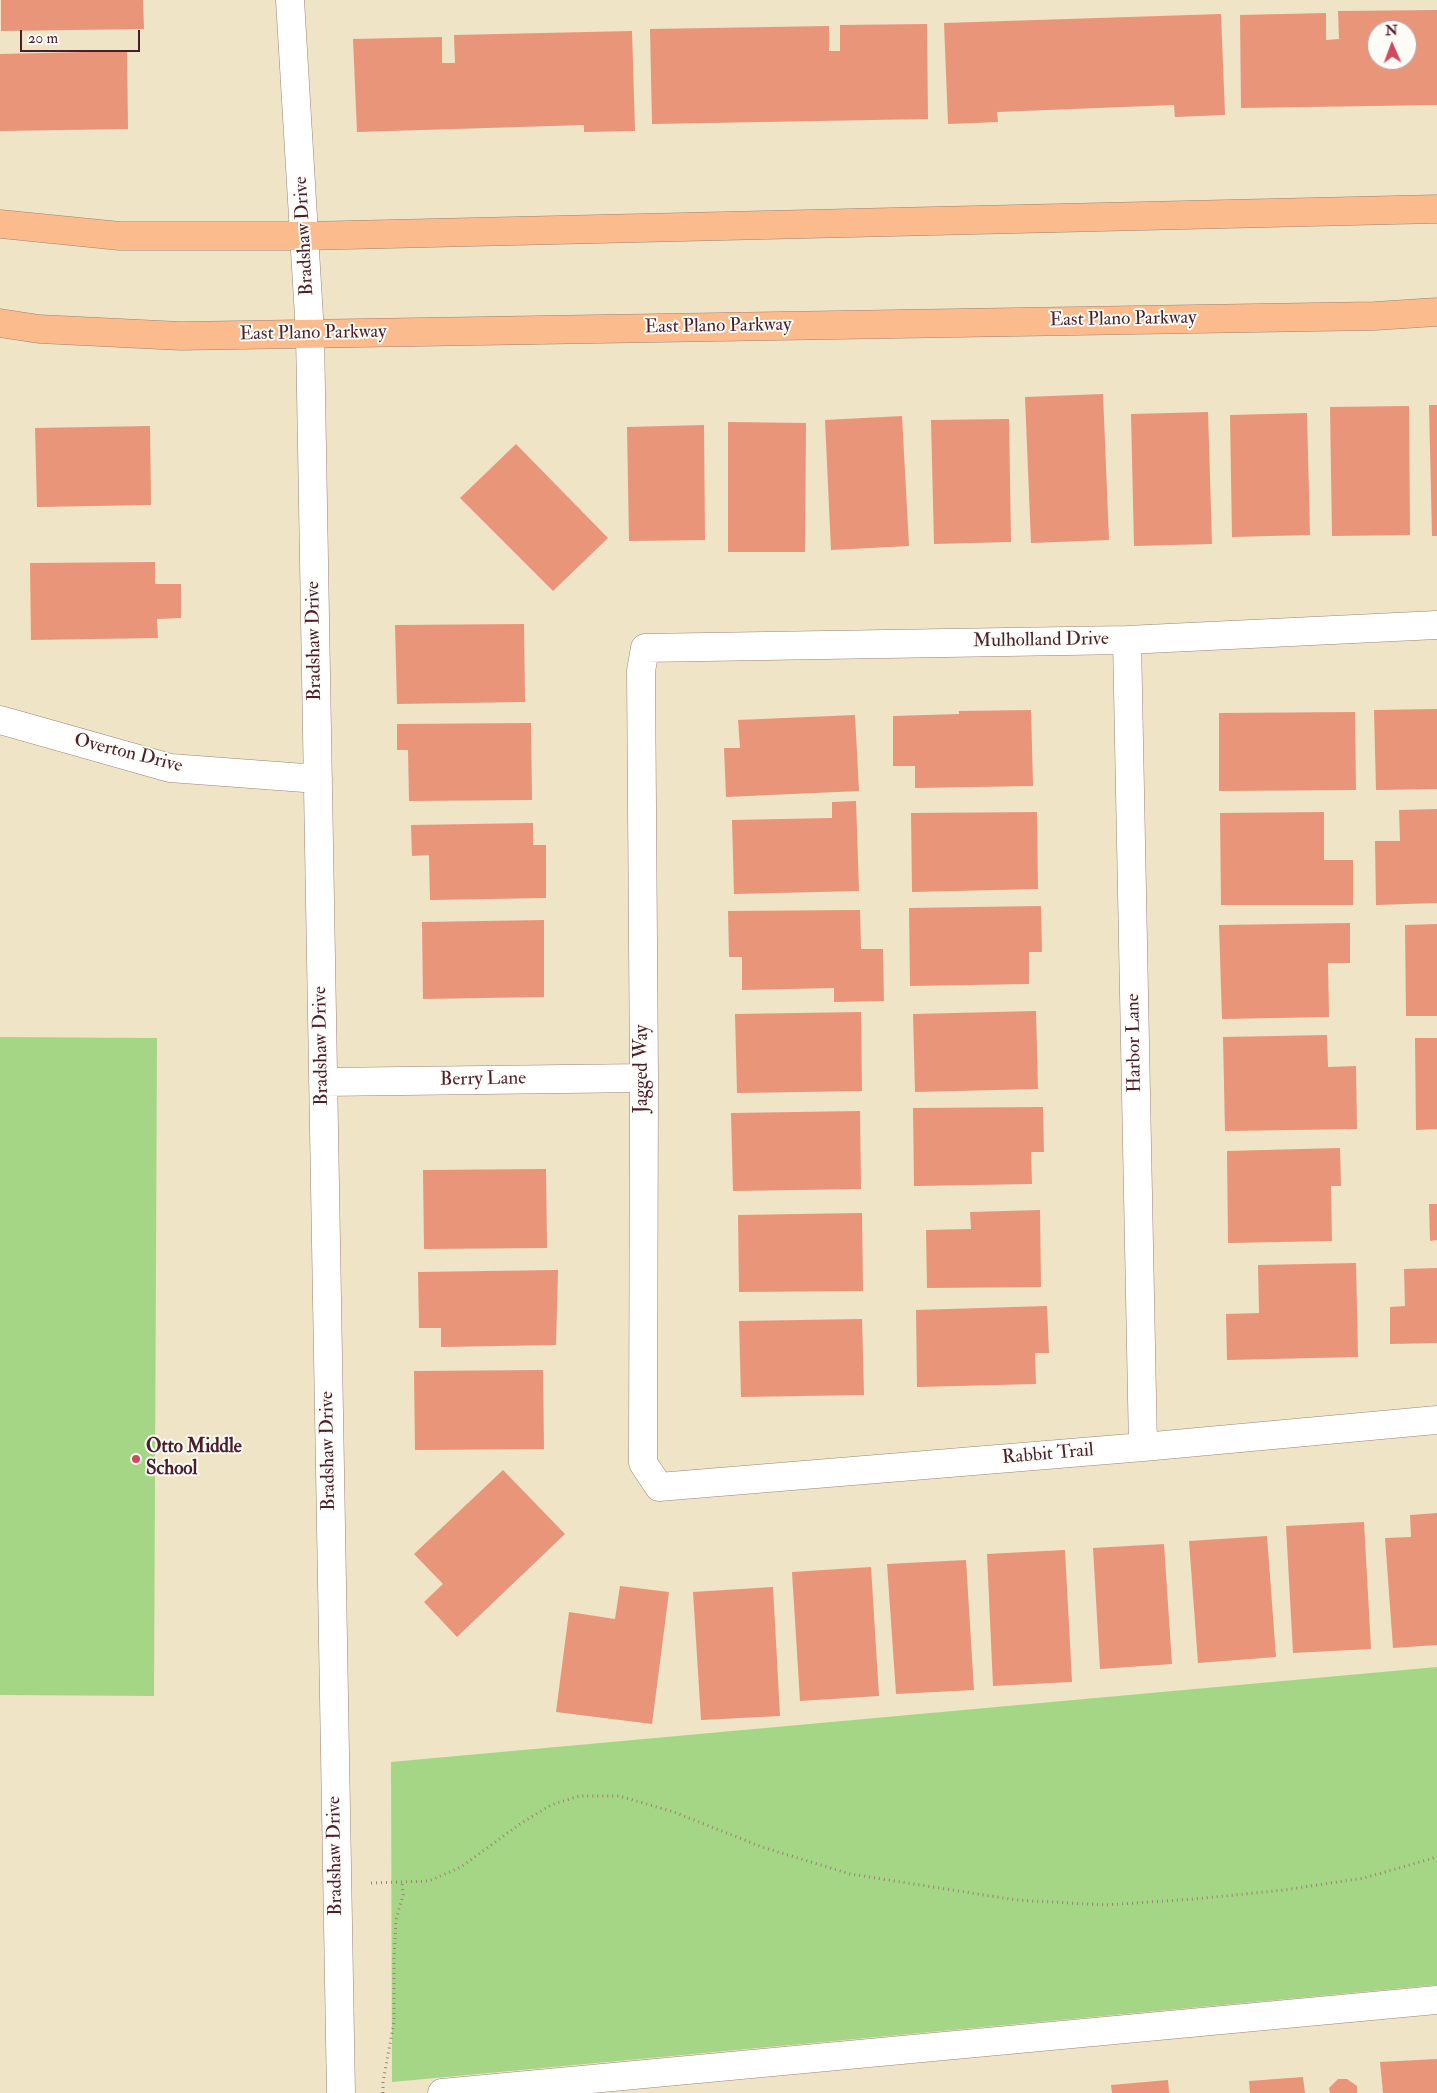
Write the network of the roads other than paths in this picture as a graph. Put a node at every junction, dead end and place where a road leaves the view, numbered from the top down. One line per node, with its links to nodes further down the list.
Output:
1 (290, 0): 4 (street, Bradshaw Drive)
2 (1437, 210): 4 (main road)
3 (0, 224): 4 (main road)
4 (305, 236): 7 (street, Bradshaw Drive)
5 (1437, 312): 7 (main road, East Plano Parkway)
6 (0, 323): 7 (main road, East Plano Parkway)
7 (310, 334): 12 (street, Bradshaw Drive)
8 (1437, 625): 9 (street, Mulholland Drive)
9 (1128, 640): 10 (street, Mulholland Drive); 16 (street, Harbor Lane)
10 (646, 648): 13 (street, Jagged Way)
11 (0, 720): 12 (street, Overton Drive)
12 (318, 779): 14 (street, Bradshaw Drive)
13 (644, 1078): 14 (street, Berry Lane); 17 (street, Jagged Way)
14 (323, 1082): 19 (street, Bradshaw Drive)
15 (1437, 1420): 16 (street, Rabbit Trail)
16 (1143, 1447): 17 (street, Rabbit Trail)
17 (659, 1487)
18 (1437, 2000): 20 (street)
19 (341, 2093)
20 (442, 2093)

